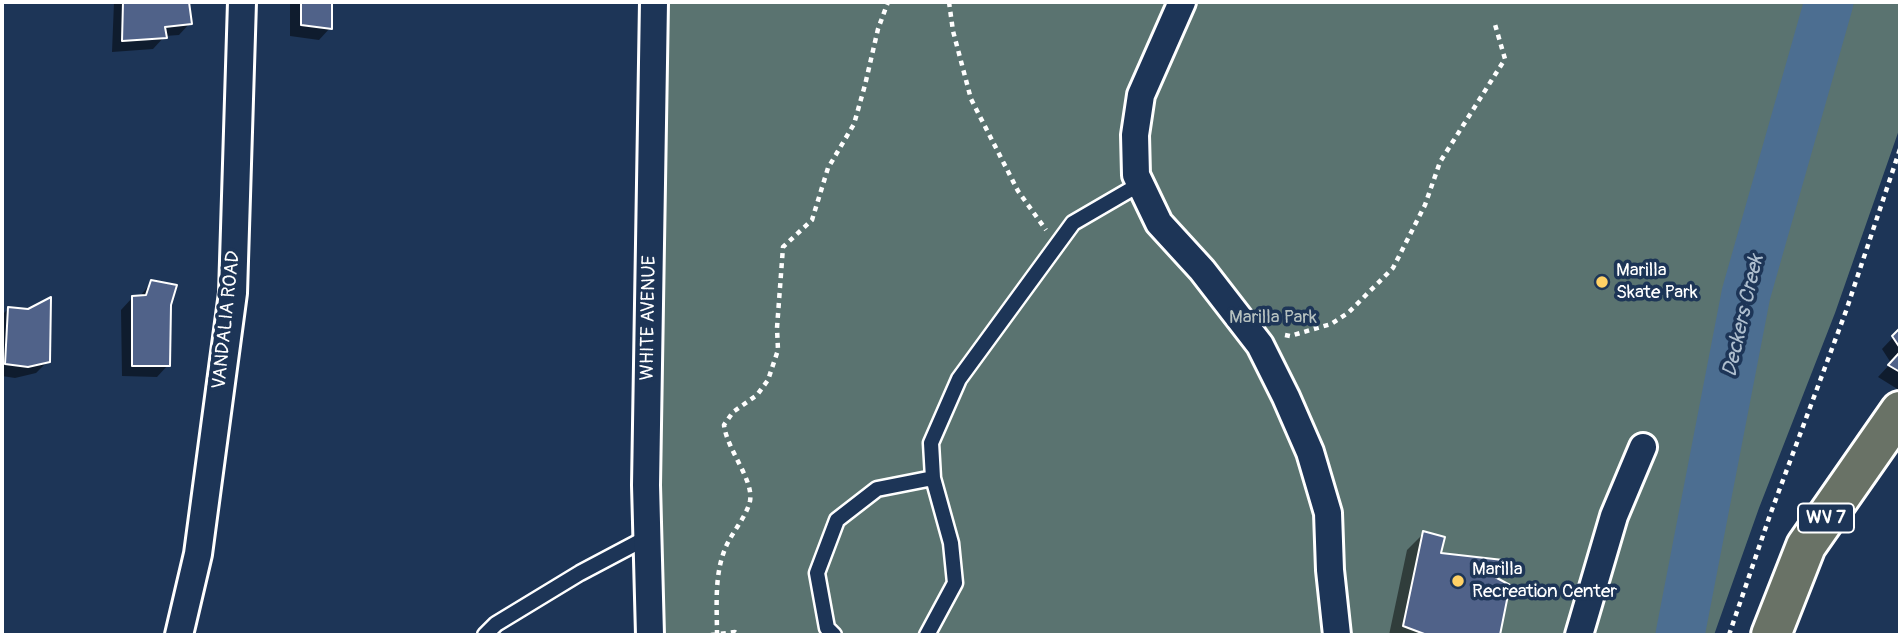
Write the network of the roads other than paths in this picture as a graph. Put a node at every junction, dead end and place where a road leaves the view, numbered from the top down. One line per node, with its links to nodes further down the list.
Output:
1 (243, 2): 9 (street, VANDALIA ROAD)
2 (654, 2): 8 (street, WHITE AVENUE)
3 (1182, 2): 4 (street)
4 (1140, 184): 7 (lane); 14 (street)
5 (1900, 411): 16 (main road, WV 7)
6 (1643, 447): 15 (street)
7 (933, 478): 12 (lane); 13 (lane)
8 (648, 537): 10 (lane); 11 (street, WHITE AVENUE)
9 (179, 635)
10 (485, 635)
11 (650, 635)
12 (834, 635)
13 (927, 635)
14 (1337, 635)
15 (1579, 635)
16 (1771, 635)

